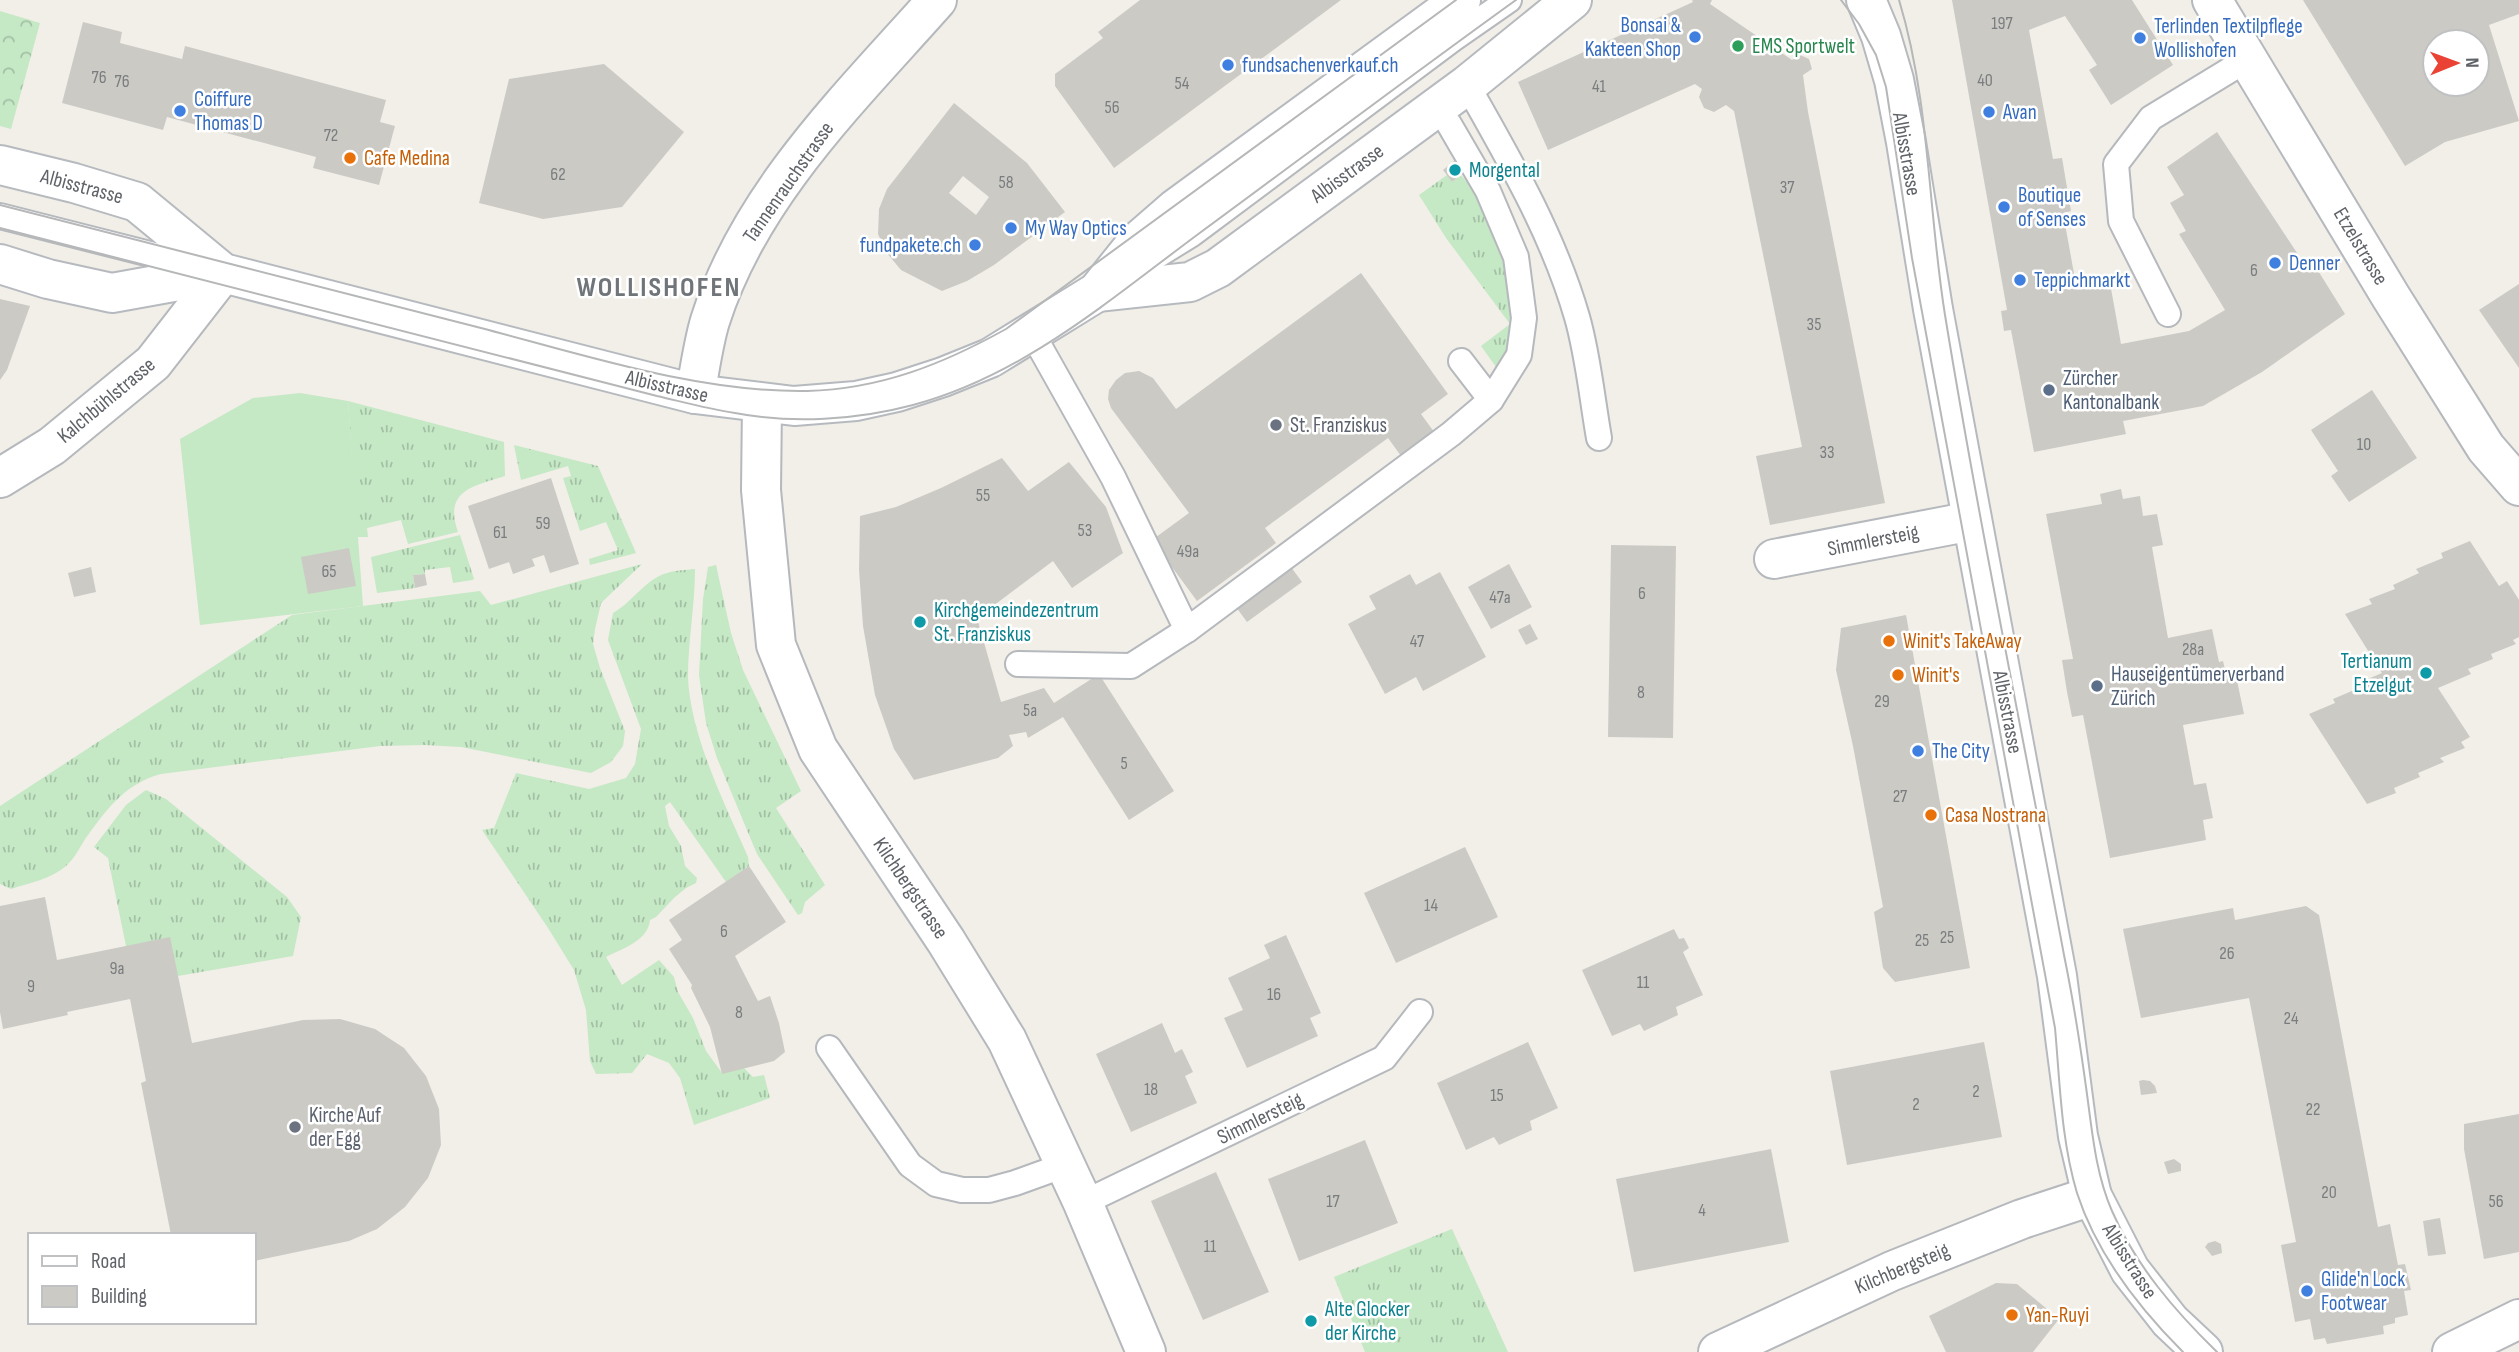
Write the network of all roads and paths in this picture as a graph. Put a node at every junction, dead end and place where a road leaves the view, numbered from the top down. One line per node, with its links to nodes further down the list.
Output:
1 (937, 0): 18 (main road, Tannenrauchstrasse)
2 (1461, 0): 14 (main road, Albisstrasse)
3 (1509, 0): 14 (lane, Albisstrasse)
4 (1572, 0): 8 (main road, Albisstrasse)
5 (1866, 0): 24 (main road, Albisstrasse)
6 (2212, 0): 7 (main road, Etzelstrasse)
7 (2248, 59): 15 (lane); 23 (main road, Etzelstrasse)
8 (1467, 85): 14 (main road, Albisstrasse); 21 (lane)
9 (1449, 124): 19 (lane)
10 (0, 165): 13 (main road, Albisstrasse)
11 (0, 216): 13 (lane, Albisstrasse)
12 (0, 264): 13 (main road, Albisstrasse)
13 (223, 273): 18 (main road, Albisstrasse); 22 (main road, Kalchbühlstrasse)
14 (1097, 292): 16 (main road, Albisstrasse)
15 (2168, 314)
16 (1032, 333): 20 (main road, Albisstrasse); 26 (lane)
17 (1461, 361): 19 (lane)
18 (695, 394): 20 (main road, Albisstrasse)
19 (1490, 400): 26 (lane)
20 (762, 404): 30 (main road, Kilchbergstrasse)
21 (1599, 438)
22 (0, 478)
23 (2519, 486)
24 (1972, 521): 25 (main road, Simmlersteig); 31 (main road, Albisstrasse)
25 (1774, 559)
26 (1188, 630): 27 (lane)
27 (1018, 664)
28 (1420, 1012): 32 (lane, Simmlersteig)
29 (829, 1048): 30 (lane)
30 (1065, 1165): 32 (main road, Kilchbergstrasse)
31 (2092, 1196): 35 (main road, Kilchbergsteig); 36 (main road, Albisstrasse)
32 (1083, 1203): 34 (main road, Kilchbergstrasse)
33 (2519, 1318): 37 (main road)
34 (1146, 1352)
35 (1718, 1352)
36 (2203, 1352)
37 (2452, 1352)

